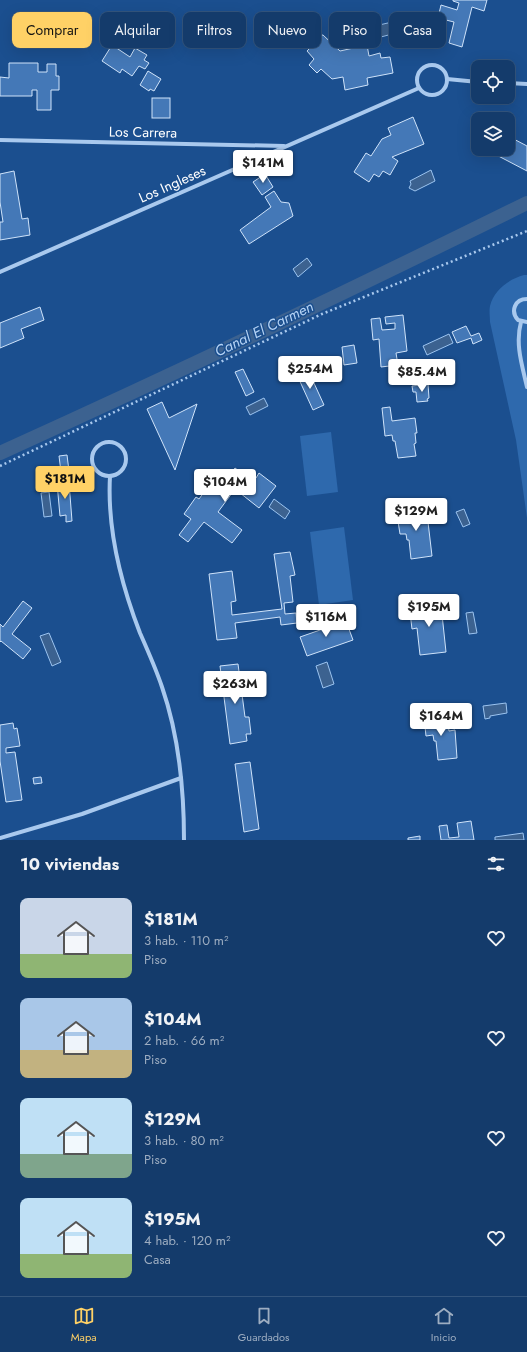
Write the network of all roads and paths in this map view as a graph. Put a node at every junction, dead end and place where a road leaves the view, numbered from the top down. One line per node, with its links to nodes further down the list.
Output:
1 (447, 79): 2 (street); 5 (street); 5 (street)
2 (471, 81)
3 (515, 83): 4 (street)
4 (527, 84)
5 (418, 88): 7 (street, Los Ingleses)
6 (0, 140): 7 (street, Los Carrera)
7 (286, 146): 9 (street, Los Ingleses)
8 (527, 231): 14 (path)
9 (0, 272)
10 (527, 299): 11 (street)
11 (521, 322): 12 (street); 13 (street)
12 (527, 322)
13 (527, 387)
14 (0, 466)
15 (110, 476): 15 (street); 16 (street)
16 (181, 778): 17 (street); 18 (street)
17 (0, 838)
18 (184, 840)

